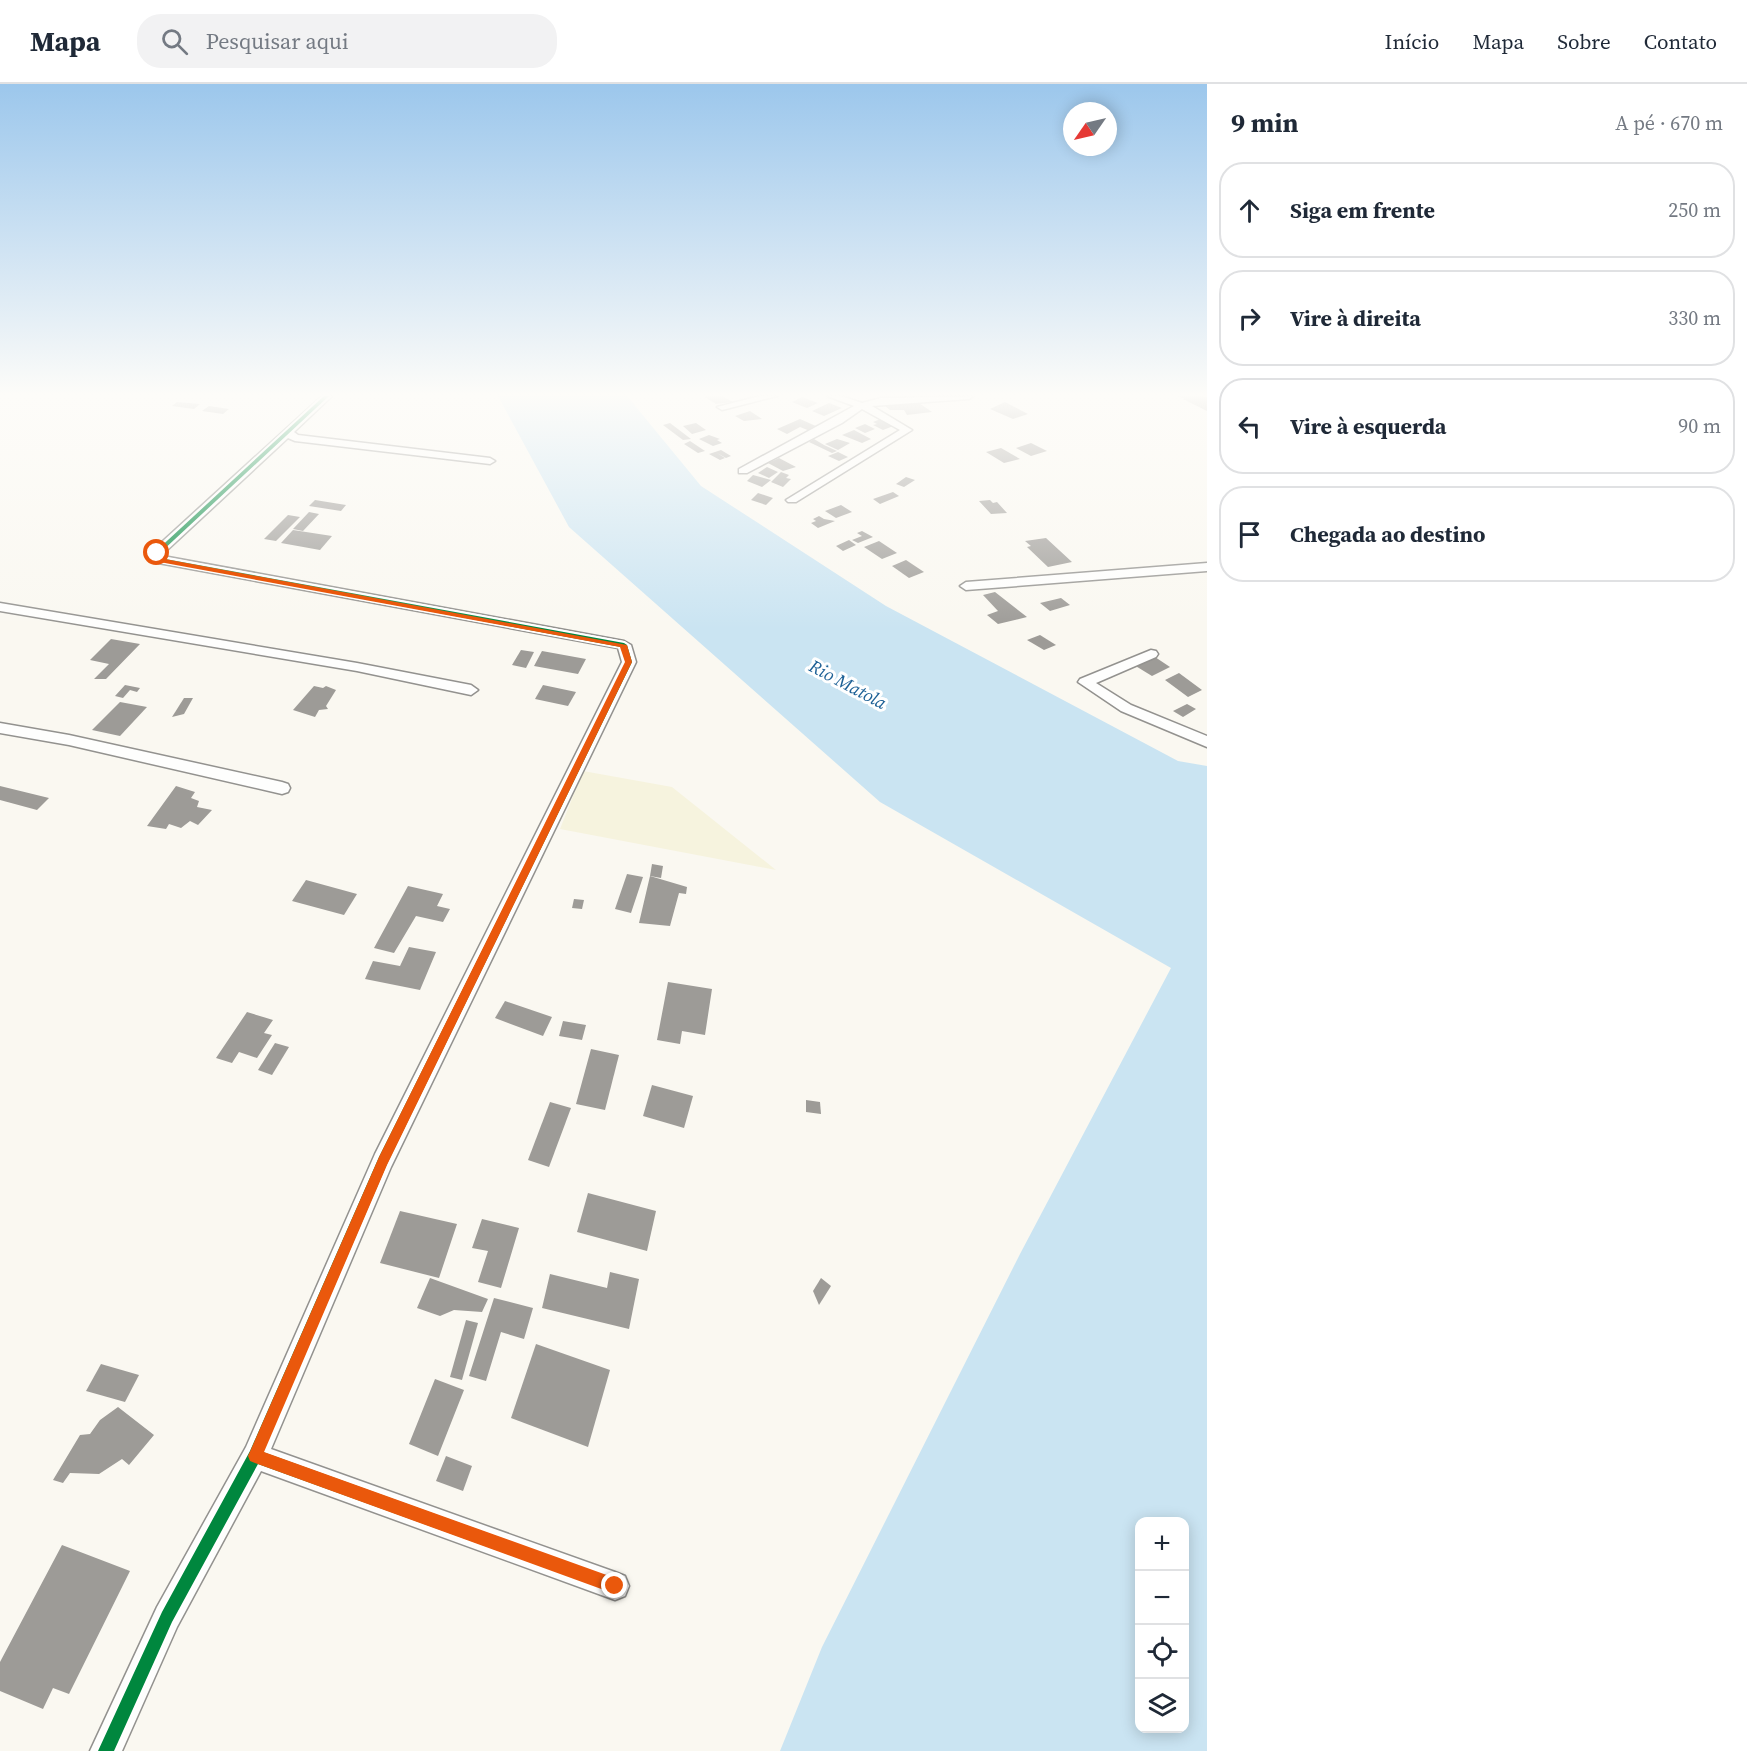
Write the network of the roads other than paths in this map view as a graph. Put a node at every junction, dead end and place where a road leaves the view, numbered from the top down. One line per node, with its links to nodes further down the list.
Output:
1 (243, 474): 12 (street)
2 (834, 474): 3 (street)
3 (792, 500)
4 (1207, 567): 5 (street)
5 (966, 586)
6 (0, 607): 8 (street)
7 (1150, 654): 10 (street)
8 (471, 690)
9 (0, 728): 11 (street)
10 (1207, 742)
11 (282, 788)
12 (255, 1456): 13 (street); 14 (street)
13 (615, 1586)
14 (106, 1751)

